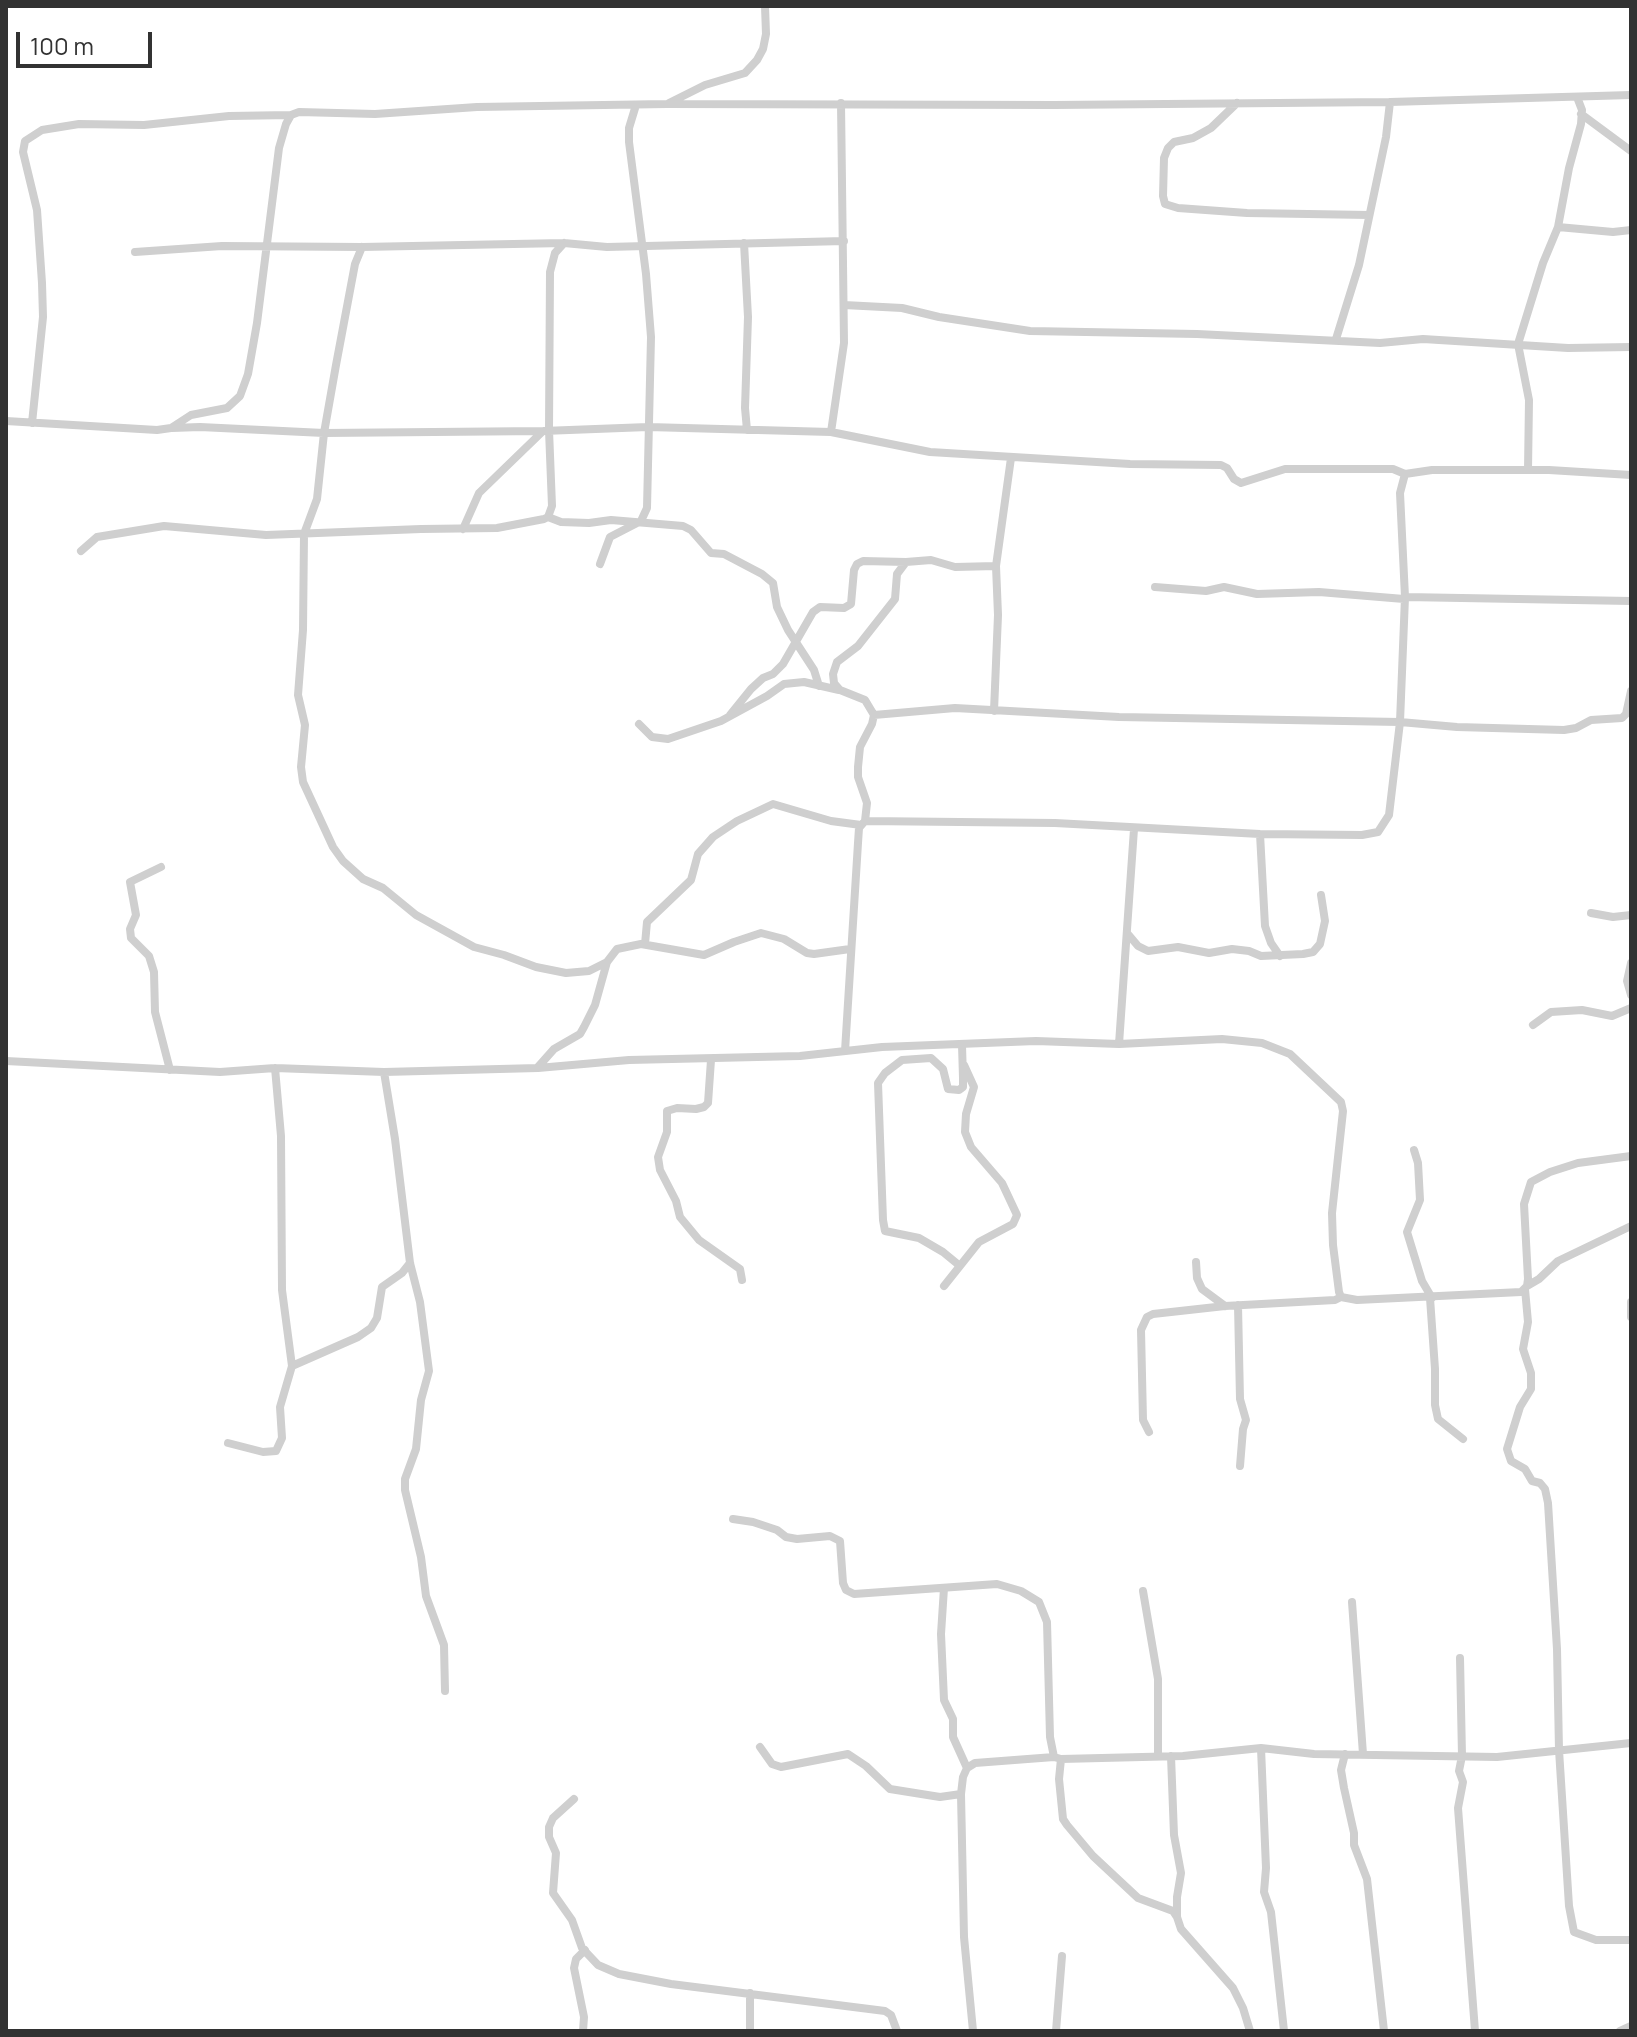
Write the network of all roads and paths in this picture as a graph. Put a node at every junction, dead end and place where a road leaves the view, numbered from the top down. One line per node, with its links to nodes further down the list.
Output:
1 (765, 6): 7 (street)
2 (1631, 95): 3 (street)
3 (1577, 97): 4 (street); 9 (street)
4 (1390, 102): 6 (street); 12 (street)
5 (841, 103): 6 (street); 7 (street); 15 (street)
6 (1237, 103): 12 (street)
7 (667, 104): 8 (street)
8 (636, 105): 10 (street); 18 (street)
9 (1581, 114): 11 (street); 13 (street)
10 (291, 115): 19 (street); 27 (street)
11 (1631, 151)
12 (1369, 215): 23 (street)
13 (1558, 227): 14 (street); 24 (street)
14 (1631, 230)
15 (844, 241): 17 (street); 22 (street)
16 (564, 243): 18 (street); 20 (street); 30 (street)
17 (744, 243): 18 (street); 31 (street)
18 (641, 244): 28 (street)
19 (266, 245): 20 (street); 21 (street); 29 (street)
20 (362, 247): 33 (street)
21 (135, 252)
22 (844, 305): 23 (street); 32 (street)
23 (1336, 339): 24 (street)
24 (1518, 344): 25 (street); 35 (street)
25 (1631, 347)
26 (6, 421): 27 (street)
27 (32, 423): 29 (street)
28 (648, 427): 30 (street); 31 (street); 39 (street)
29 (171, 428): 33 (street)
30 (546, 430): 33 (street); 38 (street); 40 (street)
31 (747, 430): 32 (street)
32 (831, 432): 34 (street)
33 (324, 433): 41 (street)
34 (1011, 458): 36 (street); 45 (street)
35 (1528, 470): 36 (street); 37 (street)
36 (1405, 474): 47 (street)
37 (1631, 475)
38 (548, 517): 39 (street); 40 (street)
39 (641, 521): 44 (street); 49 (street)
40 (463, 529): 41 (street)
41 (304, 534): 42 (street); 69 (street)
42 (81, 551)
43 (906, 562): 45 (street); 49 (street); 51 (street)
44 (600, 564)
45 (996, 566): 53 (street)
46 (1155, 587): 47 (street)
47 (1404, 598): 48 (street); 56 (street)
48 (1631, 601)
49 (797, 643): 50 (street); 54 (street)
50 (819, 686): 51 (street); 54 (street)
51 (840, 690): 55 (street)
52 (1631, 691): 56 (street)
53 (994, 711): 55 (street); 56 (street)
54 (730, 715): 57 (street)
55 (874, 715): 58 (street)
56 (1400, 722): 60 (street)
57 (639, 724)
58 (863, 823): 59 (street); 66 (street); 67 (street)
59 (1134, 829): 60 (street); 65 (street)
60 (1260, 834): 68 (street)
61 (161, 867): 82 (street)
62 (1321, 895): 68 (street)
63 (1591, 913): 64 (street)
64 (1631, 915)
65 (1127, 933): 68 (street); 74 (street)
66 (645, 944): 67 (street); 69 (street)
67 (850, 949): 76 (street)
68 (1280, 956)
69 (607, 962): 81 (street)
70 (1631, 963): 71 (street)
71 (1631, 995)
72 (1631, 1008): 73 (street)
73 (1533, 1025)
74 (1119, 1044): 75 (street); 93 (street)
75 (962, 1045): 76 (street); 79 (street)
76 (845, 1051): 77 (street)
77 (711, 1060): 81 (street); 90 (street)
78 (6, 1061): 82 (street)
79 (961, 1061): 89 (street); 89 (street)
80 (275, 1068): 82 (street); 83 (street); 99 (street)
81 (538, 1068): 83 (street)
82 (170, 1070)
83 (384, 1072): 88 (street)
84 (1414, 1150): 94 (street)
85 (1631, 1156): 92 (street)
86 (1631, 1226): 92 (street)
87 (1196, 1262): 97 (street)
88 (410, 1263): 99 (street); 109 (street)
89 (960, 1266): 91 (street)
90 (742, 1280)
91 (944, 1286)
92 (1526, 1288): 94 (street); 113 (street)
93 (1341, 1297): 94 (street); 96 (street)
94 (1431, 1298): 101 (street)
95 (1631, 1302): 98 (street)
96 (1238, 1305): 97 (street); 103 (street)
97 (1225, 1306): 100 (street)
98 (1631, 1317)
99 (292, 1366): 102 (street)
100 (1149, 1432)
101 (1463, 1439)
102 (228, 1443)
103 (1240, 1466)
104 (733, 1519): 105 (street)
105 (944, 1588): 119 (street); 120 (street)
106 (1143, 1591): 116 (street)
107 (1352, 1602): 115 (street)
108 (1460, 1658): 118 (street)
109 (445, 1691)
110 (1631, 1743): 113 (street)
111 (760, 1747): 121 (street)
112 (1261, 1748): 114 (street); 117 (street); 135 (street)
113 (1559, 1750): 118 (street); 124 (street)
114 (1345, 1754): 115 (street); 136 (street)
115 (1363, 1754): 118 (street)
116 (1158, 1756): 117 (street); 119 (street)
117 (1171, 1756): 123 (street)
118 (1462, 1756): 137 (street)
119 (1058, 1758): 120 (street); 123 (street)
120 (967, 1768): 121 (street)
121 (961, 1794): 132 (street)
122 (574, 1799): 125 (street)
123 (1177, 1917): 134 (street)
124 (1631, 1940)
125 (585, 1950): 127 (street); 129 (street)
126 (1062, 1956): 133 (street)
127 (750, 1993): 130 (street); 131 (street)
128 (1631, 2026): 138 (street)
129 (583, 2031)
130 (750, 2031)
131 (897, 2031)
132 (973, 2031)
133 (1056, 2031)
134 (1250, 2031)
135 (1284, 2031)
136 (1384, 2031)
137 (1475, 2031)
138 (1620, 2031)

